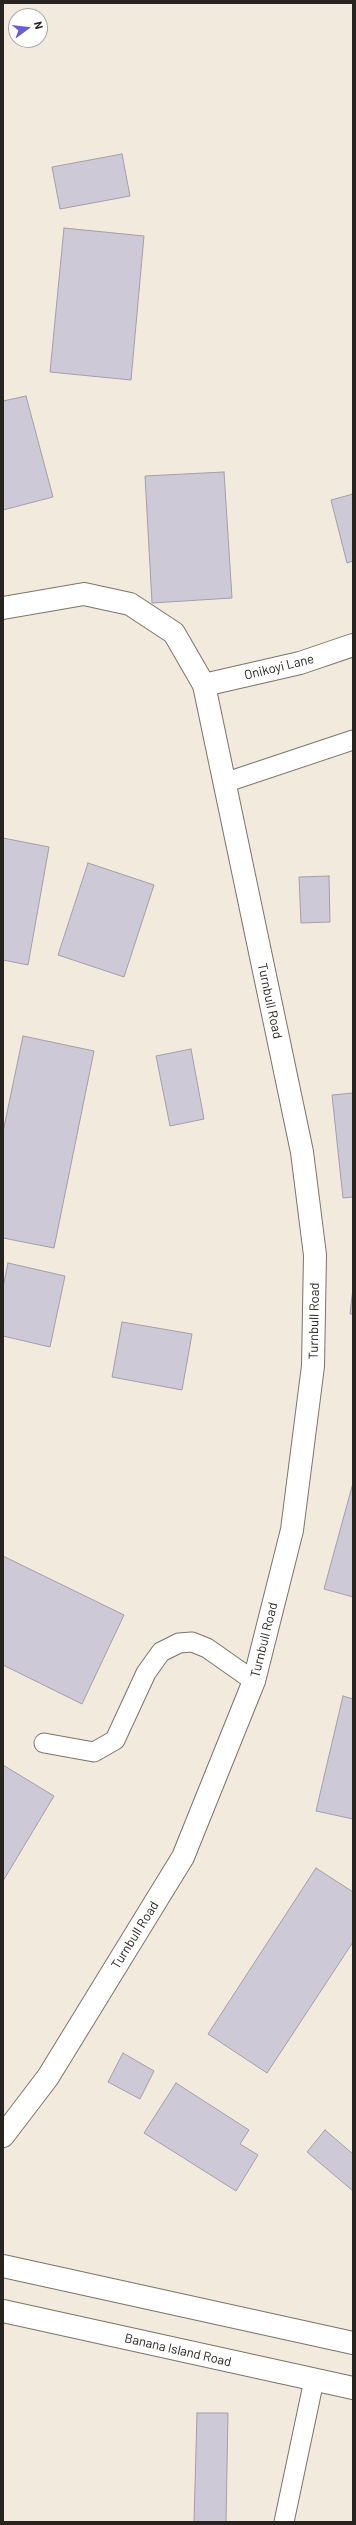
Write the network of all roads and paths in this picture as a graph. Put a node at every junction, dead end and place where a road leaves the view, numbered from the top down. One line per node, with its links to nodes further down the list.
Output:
1 (3, 608): 3 (street, Turnbull Road)
2 (353, 645): 3 (street, Onikoyi Lane)
3 (204, 685): 5 (street, Turnbull Road)
4 (353, 740): 5 (lane)
5 (224, 783): 6 (street, Turnbull Road)
6 (254, 1680): 7 (lane); 8 (street, Turnbull Road)
7 (44, 1743)
8 (3, 2136)
9 (3, 2266): 11 (street)
10 (3, 2311): 12 (street, Banana Island Road)
11 (353, 2343)
12 (314, 2380): 13 (street, Banana Island Road); 14 (lane)
13 (353, 2388)
14 (284, 2522)

